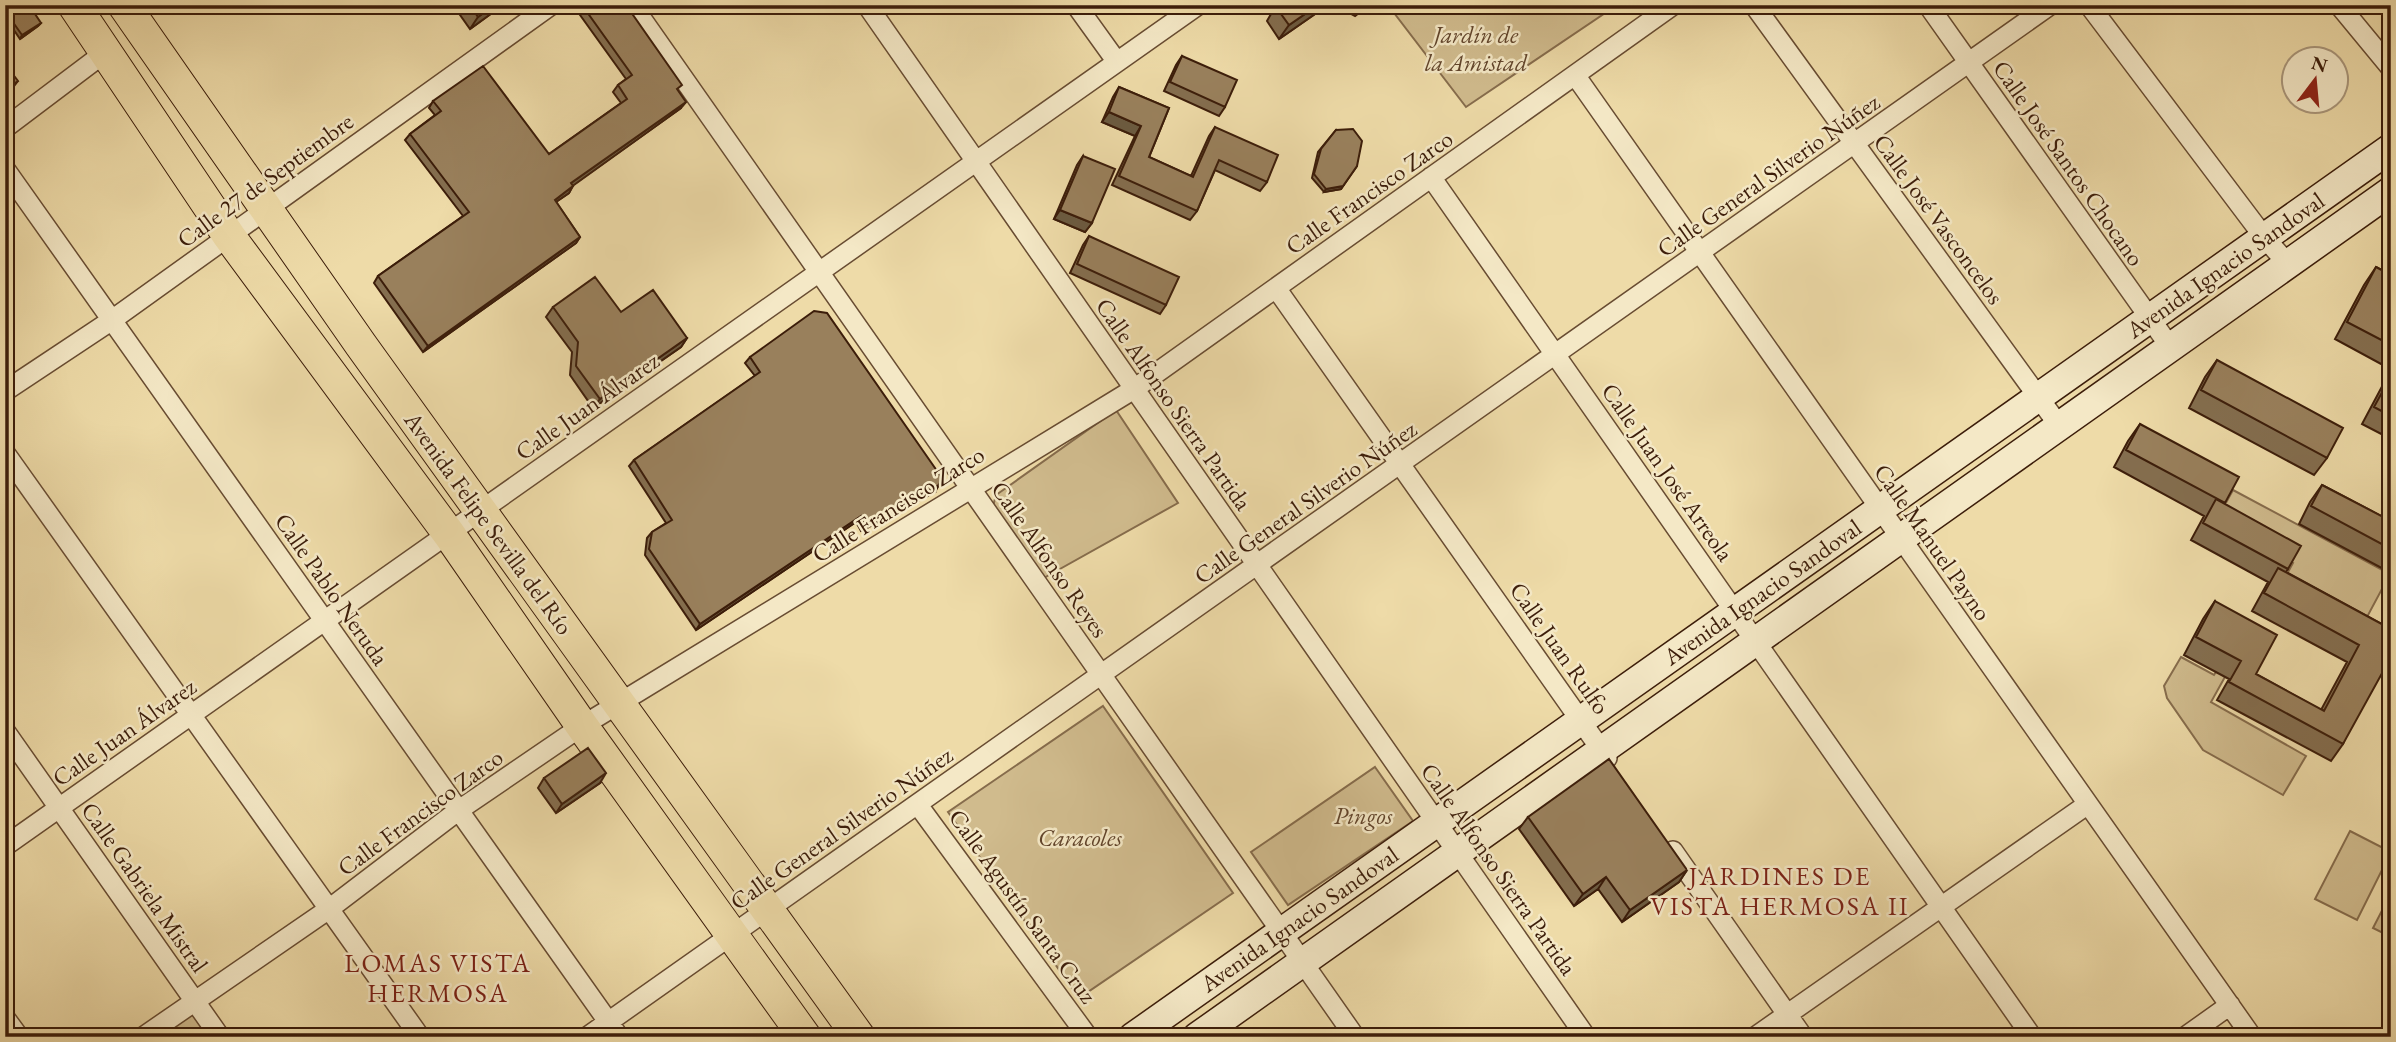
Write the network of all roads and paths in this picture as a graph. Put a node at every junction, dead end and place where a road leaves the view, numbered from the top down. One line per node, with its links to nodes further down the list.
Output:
1 (74, 5): 14 (main road, Avenida Felipe Sevilla del Río)
2 (124, 5): 26 (main road, Avenida Felipe Sevilla del Río)
3 (551, 5): 26 (street, Calle 27 de Septiembre)
4 (632, 5): 31 (street, Calle Alfonso Reyes)
5 (867, 5): 22 (street, Calle Alfonso Sierra Partida)
6 (1076, 5): 15 (street)
7 (1198, 5): 15 (street, Calle Juan Álvarez)
8 (1673, 5): 18 (street, Calle Francisco Zarco)
9 (1754, 5): 20 (street, Calle José Vasconcelos)
10 (1928, 5): 16 (street, Calle José Santos Chocano)
11 (2050, 5): 16 (street, Calle General Silverio Núñez)
12 (2089, 5): 28 (street)
13 (2339, 5): 17 (street)
14 (107, 51): 19 (street); 27 (main road, Avenida Felipe Sevilla del Río)
15 (1117, 62): 22 (street, Calle Juan Álvarez)
16 (1968, 63): 20 (street, Calle General Silverio Núñez); 33 (street, Calle José Santos Chocano)
17 (2391, 68)
18 (1575, 75): 24 (street, Calle Francisco Zarco); 29 (street, Calle Manuel Payno)
19 (5, 128)
20 (1853, 144): 29 (street, Calle General Silverio Núñez); 39 (street, Calle José Vasconcelos)
21 (2391, 148): 28 (main road, Avenida Ignacio Sandoval)
22 (976, 162): 31 (street, Calle Juan Álvarez); 37 (street, Calle Alfonso Sierra Partida)
23 (5, 169): 34 (street, Calle Pablo Neruda)
24 (1431, 177): 32 (street, Calle Francisco Zarco); 36 (street, Calle Juan José Arreola)
25 (2391, 191): 30 (main road, Avenida Ignacio Sandoval)
26 (265, 210): 27 (street, Calle 27 de Septiembre); 45 (main road, Avenida Felipe Sevilla del Río)
27 (229, 236): 34 (street, Calle 27 de Septiembre); 46 (main road, Avenida Felipe Sevilla del Río)
28 (2264, 237): 30 (street); 33 (main road, Avenida Ignacio Sandoval)
29 (1700, 253): 36 (street, Calle General Silverio Núñez); 44 (street, Calle Manuel Payno)
30 (2288, 264): 35 (main road, Avenida Ignacio Sandoval)
31 (819, 272): 43 (street, Calle Alfonso Reyes); 45 (street, Calle Juan Álvarez)
32 (1276, 288): 37 (street, Calle Francisco Zarco); 42 (street, Calle Juan Rulfo)
33 (2149, 319): 35 (street, Calle José Santos Chocano); 39 (main road, Avenida Ignacio Sandoval)
34 (112, 320): 38 (street, Calle 27 de Septiembre); 50 (street, Calle Pablo Neruda)
35 (2171, 348): 40 (main road, Avenida Ignacio Sandoval)
36 (1556, 355): 42 (street, Calle General Silverio Núñez); 49 (street, Calle Juan José Arreola)
37 (1134, 389): 43 (street, Calle Francisco Zarco); 48 (street, Calle Alfonso Sierra Partida)
38 (5, 391)
39 (2039, 396): 40 (street, Calle José Vasconcelos); 44 (main road, Avenida Ignacio Sandoval)
40 (2060, 427): 47 (main road, Avenida Ignacio Sandoval)
41 (5, 453): 54 (street)
42 (1400, 464): 48 (street, Calle General Silverio Núñez); 55 (street, Calle Juan Rulfo)
43 (970, 488): 52 (street, Calle Alfonso Reyes); 53 (street, Calle Francisco Zarco)
44 (1880, 509): 47 (street, Calle Manuel Payno); 49 (main road, Avenida Ignacio Sandoval)
45 (481, 510): 46 (street, Calle Juan Álvarez); 53 (main road, Avenida Felipe Sevilla del Río)
46 (449, 534): 50 (street, Calle Juan Álvarez); 56 (main road, Avenida Felipe Sevilla del Río)
47 (1902, 540): 51 (main road, Avenida Ignacio Sandoval); 60 (street, Calle Manuel Payno)
48 (1257, 565): 52 (street, Calle General Silverio Núñez); 64 (street, Calle Alfonso Sierra Partida)
49 (1735, 611): 51 (street, Calle Juan José Arreola); 55 (main road, Avenida Ignacio Sandoval)
50 (325, 621): 54 (street, Calle Juan Álvarez); 63 (street, Calle Pablo Neruda)
51 (1756, 642): 58 (main road, Avenida Ignacio Sandoval); 68 (street, Calle Juan José Arreola)
52 (1102, 675): 61 (street, Calle General Silverio Núñez); 71 (street, Calle Alfonso Reyes)
53 (620, 704): 56 (street, Calle Francisco Zarco); 70 (main road, Avenida Felipe Sevilla del Río)
54 (191, 715): 62 (street, Calle Juan Álvarez); 69 (street)
55 (1580, 720): 58 (street, Calle Juan Rulfo); 64 (main road, Avenida Ignacio Sandoval)
56 (582, 726): 63 (street, Calle Francisco Zarco); 72 (main road, Avenida Felipe Sevilla del Río)
57 (5, 731): 62 (street, Calle Gabriela Mistral)
58 (1602, 751): 59 (street, Calle Juan Rulfo); 67 (main road, Avenida Ignacio Sandoval)
59 (1618, 774)
60 (2088, 804): 68 (street); 75 (street, Calle Manuel Payno)
61 (918, 805): 70 (street, Calle General Silverio Núñez); 86 (street, Calle Agustín Santa Cruz)
62 (59, 808): 66 (street, Calle Juan Álvarez); 74 (street, Calle Gabriela Mistral)
63 (458, 810): 69 (street, Calle Francisco Zarco); 78 (street, Calle Pablo Neruda)
64 (1437, 822): 67 (street, Calle Alfonso Sierra Partida); 71 (main road, Avenida Ignacio Sandoval)
65 (1658, 831): 76 (street)
66 (5, 846)
67 (1458, 853): 73 (main road, Avenida Ignacio Sandoval); 90 (street, Calle Alfonso Sierra Partida)
68 (1941, 906): 76 (street); 93 (street, Calle Juan José Arreola)
69 (329, 909): 74 (street, Calle Francisco Zarco); 82 (street)
70 (768, 910): 72 (street, Calle General Silverio Núñez); 85 (main road, Avenida Felipe Sevilla del Río)
71 (1282, 932): 73 (street, Calle Alfonso Reyes); 87 (main road, Avenida Ignacio Sandoval)
72 (732, 934): 78 (street, Calle General Silverio Núñez); 84 (main road, Avenida Felipe Sevilla del Río)
73 (1303, 962): 88 (main road, Avenida Ignacio Sandoval); 89 (street, Calle Alfonso Reyes)
74 (195, 1001): 80 (street, Calle Francisco Zarco); 81 (street, Calle Gabriela Mistral)
75 (2230, 1006): 94 (street); 95 (street, Calle Manuel Payno)
76 (1787, 1014): 91 (street); 92 (street)
77 (5, 1018): 79 (street)
78 (613, 1029): 83 (street, Calle General Silverio Núñez)
79 (19, 1037)
80 (143, 1037)
81 (220, 1037)
82 (420, 1037)
83 (587, 1037)
84 (805, 1037)
85 (859, 1037)
86 (1088, 1037)
87 (1133, 1037)
88 (1197, 1037)
89 (1355, 1037)
90 (1586, 1037)
91 (1755, 1037)
92 (1803, 1037)
93 (2032, 1037)
94 (2185, 1037)
95 (2252, 1037)

